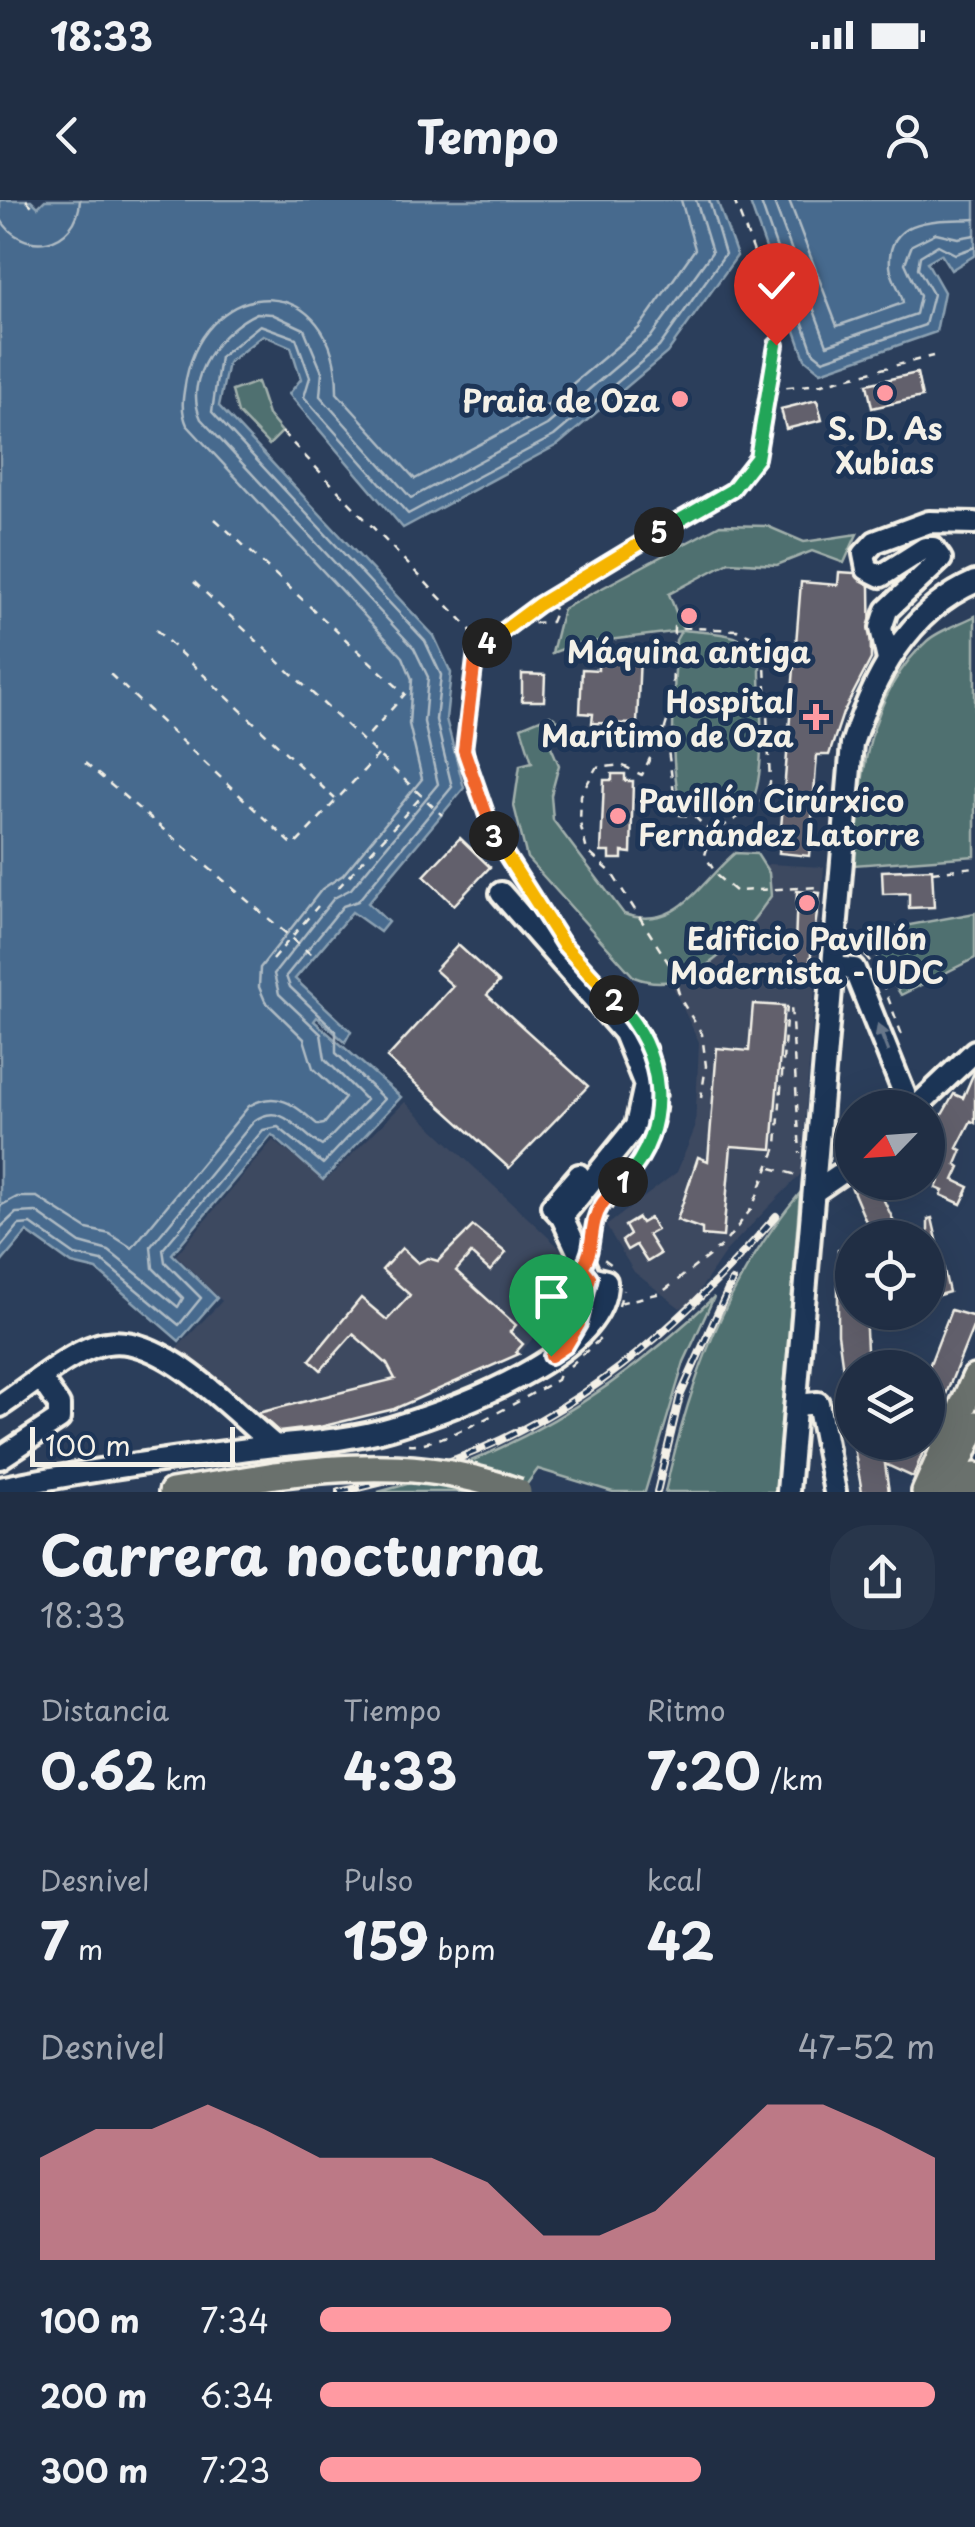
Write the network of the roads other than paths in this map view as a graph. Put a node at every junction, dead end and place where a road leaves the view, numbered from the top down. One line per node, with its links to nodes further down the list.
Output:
1 (975, 523): 3 (street)
2 (975, 582): 3 (street)
3 (888, 660): 5 (street)
4 (501, 894): 11 (street)
5 (833, 966): 7 (street, one-way to 5); 10 (street)
6 (975, 1051): 8 (street)
7 (905, 1090)
8 (933, 1090)
9 (835, 1174): 10 (street)
10 (809, 1185): 17 (street)
11 (586, 1272): 12 (street); 12 (street)
12 (566, 1346): 19 (street)
13 (975, 1378): 30 (main road)
14 (41, 1379): 15 (street); 16 (street); 21 (street)
15 (220, 1402): 19 (street); 20 (street)
16 (0, 1406)
17 (797, 1406): 22 (street); 29 (street)
18 (975, 1424): 31 (main road)
19 (276, 1446): 20 (street)
20 (241, 1450): 24 (street)
21 (0, 1458)
22 (794, 1459): 27 (street); 28 (street)
23 (975, 1476): 32 (main road)
24 (0, 1488)
25 (172, 1492): 26 (main road, bridge)
26 (518, 1492)
27 (788, 1492)
28 (801, 1492)
29 (834, 1492)
30 (924, 1492)
31 (946, 1492)
32 (968, 1492)

